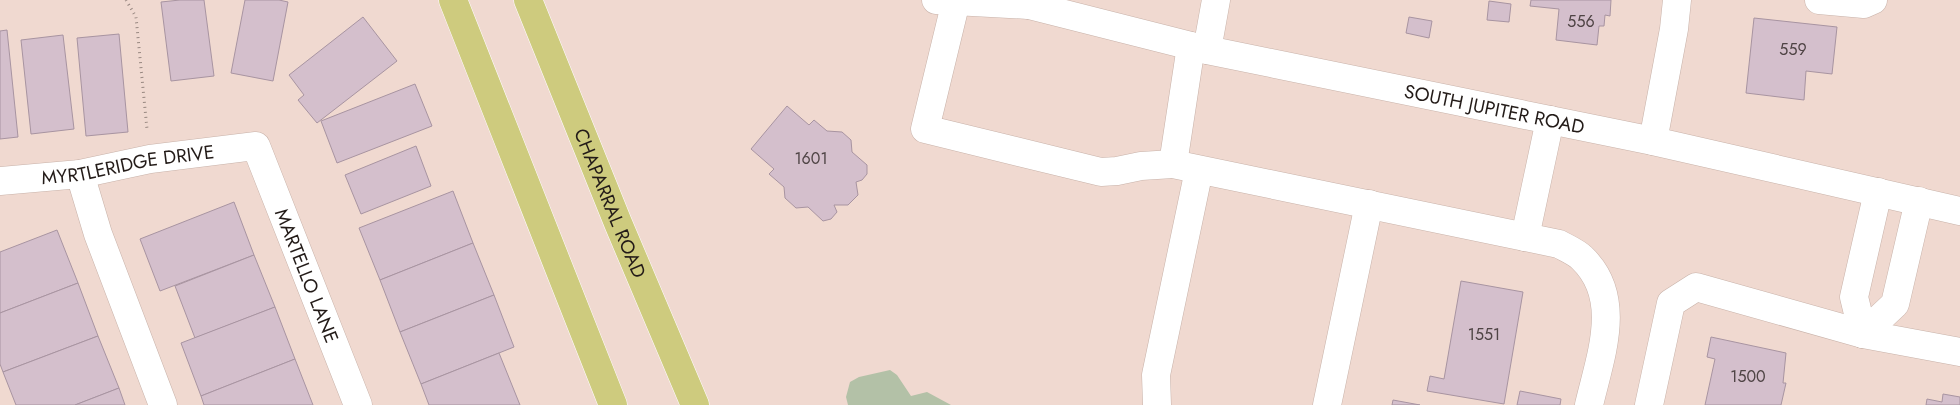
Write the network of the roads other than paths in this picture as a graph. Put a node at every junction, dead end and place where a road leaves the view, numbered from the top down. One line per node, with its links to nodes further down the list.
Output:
1 (454, 0): 26 (main road)
2 (528, 0): 27 (main road, CHAPARRAL ROAD)
3 (1216, 0): 9 (street)
4 (1678, 0): 11 (street)
5 (1819, 0): 6 (street)
6 (1873, 0)
7 (946, 1): 8 (street, SOUTH JUPITER ROAD); 13 (street)
8 (1023, 2): 9 (street, SOUTH JUPITER ROAD)
9 (1199, 48): 10 (street, SOUTH JUPITER ROAD); 13 (street)
10 (1550, 120): 11 (street, SOUTH JUPITER ROAD); 21 (street)
11 (1653, 141): 17 (street, SOUTH JUPITER ROAD)
12 (256, 146): 15 (street, MYRTLERIDGE DRIVE); 25 (street, MARTELLO LANE)
13 (1173, 164): 14 (street)
14 (1199, 170): 19 (street); 28 (street)
15 (80, 174): 16 (street, MYRTLERIDGE DRIVE); 24 (street)
16 (0, 182)
17 (1878, 192): 18 (street, SOUTH JUPITER ROAD); 22 (street)
18 (1919, 201): 20 (street, SOUTH JUPITER ROAD); 22 (street)
19 (1369, 204): 21 (street); 29 (street)
20 (1960, 211)
21 (1525, 237): 30 (street)
22 (1864, 334): 23 (street); 31 (street)
23 (1960, 352)
24 (163, 405)
25 (358, 405)
26 (612, 405)
27 (695, 405)
28 (1157, 405)
29 (1327, 405)
30 (1589, 405)
31 (1649, 405)

